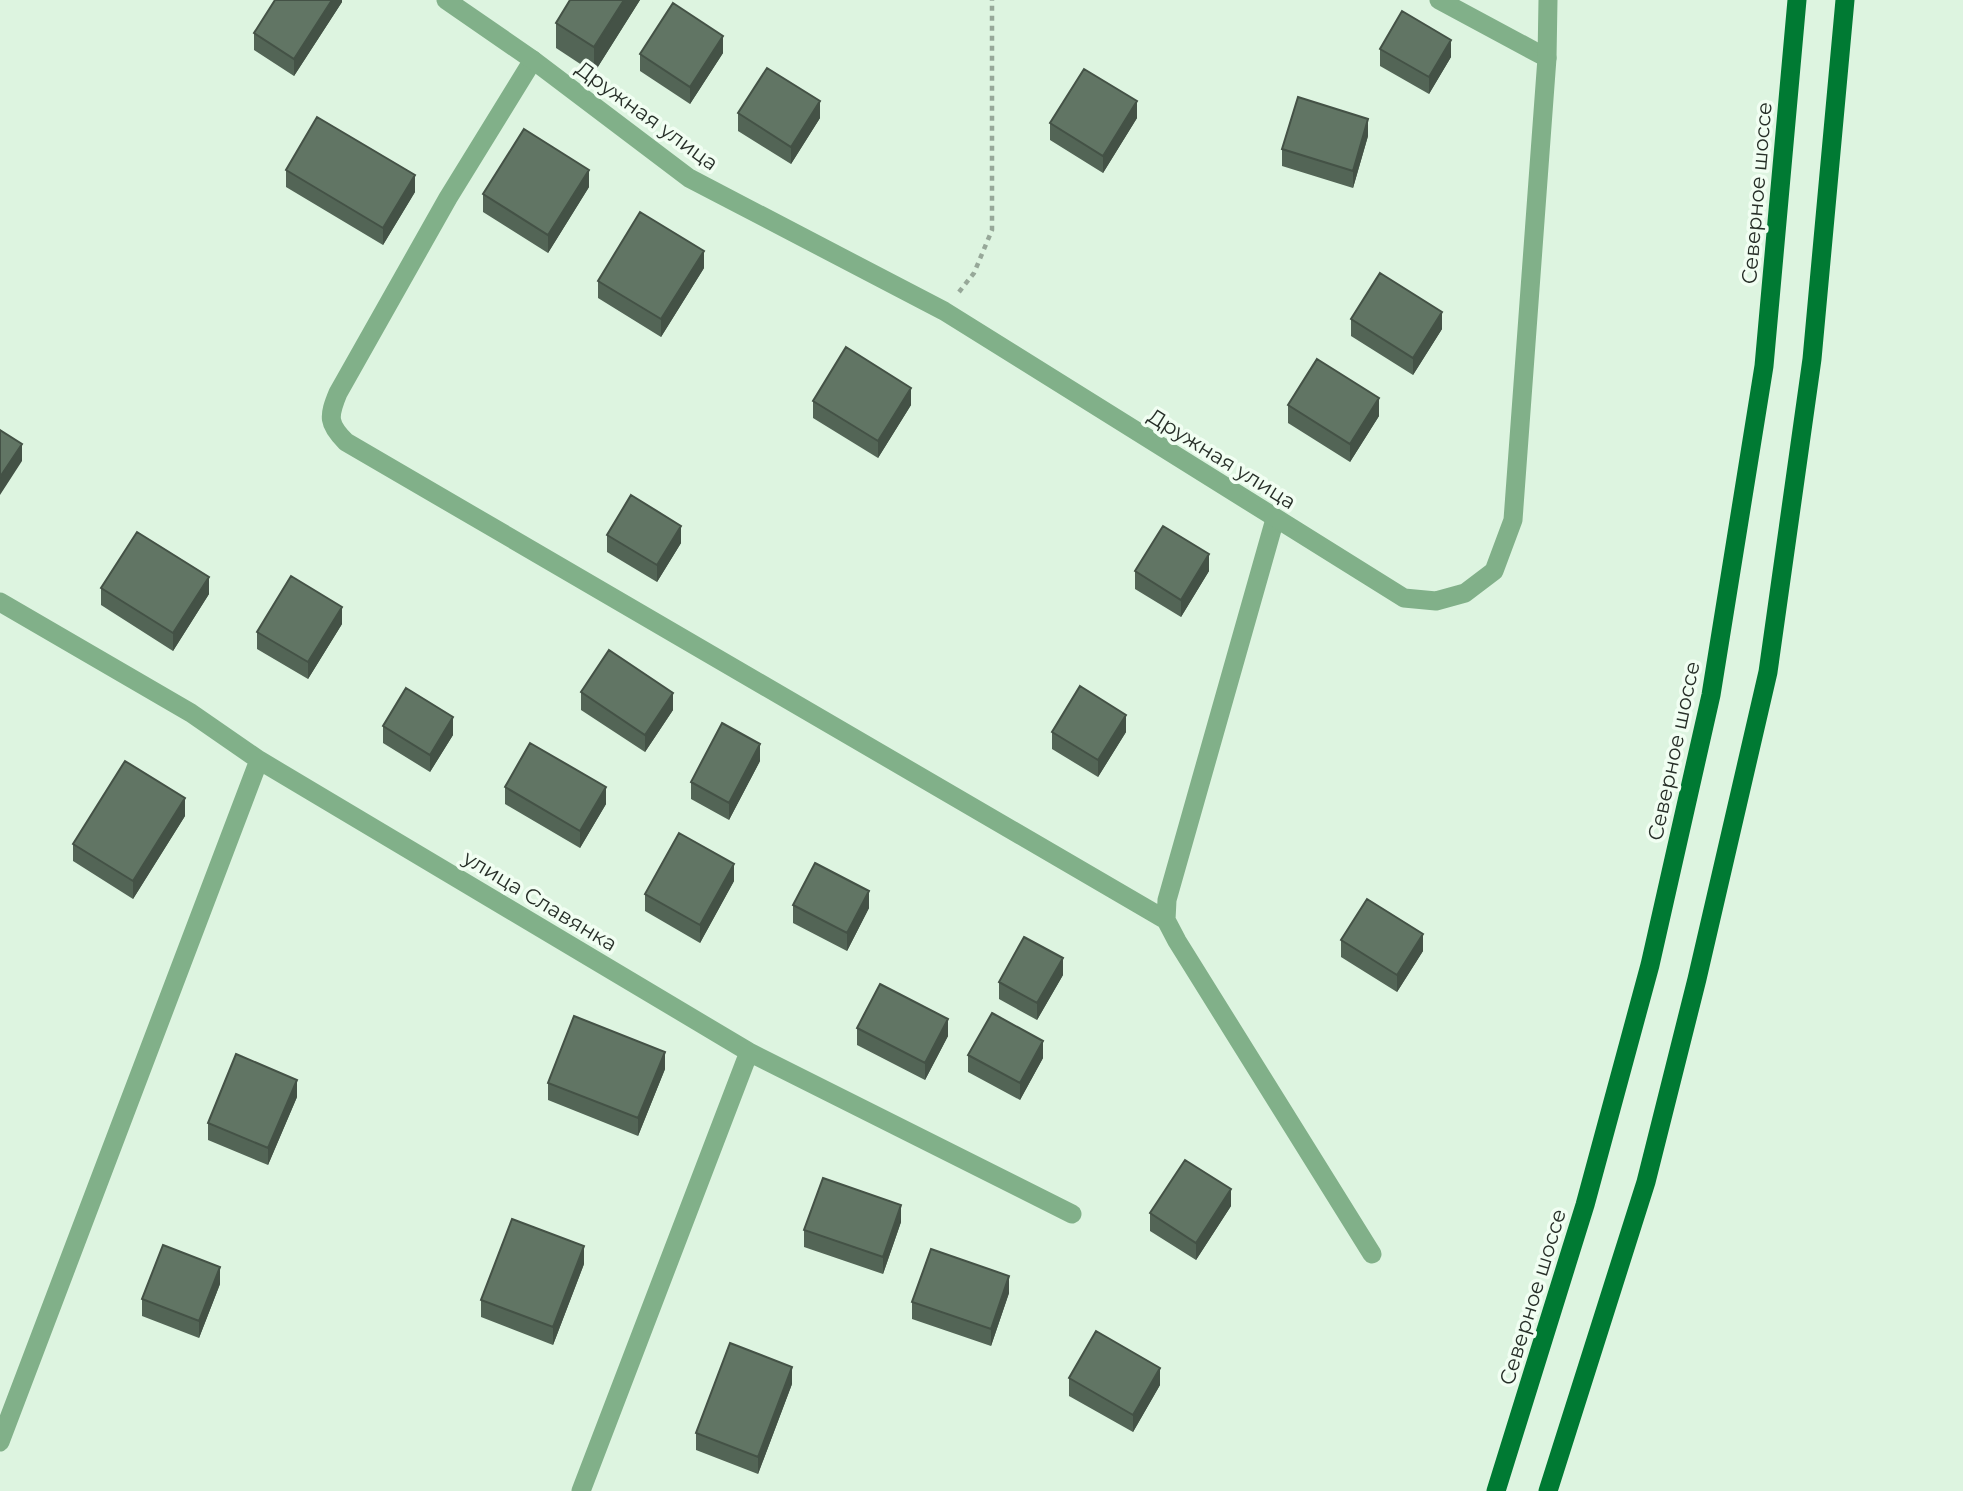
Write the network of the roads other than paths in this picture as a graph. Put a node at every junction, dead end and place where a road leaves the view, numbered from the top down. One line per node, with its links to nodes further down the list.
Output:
1 (446, 0): 7 (street, Дружная улица)
2 (1439, 0): 6 (street)
3 (1548, 0): 6 (street, Дружная улица)
4 (1797, 0): 17 (main road, Северное шоссе)
5 (1845, 0): 18 (main road)
6 (1547, 58): 8 (street, Дружная улица)
7 (533, 60): 8 (street, Дружная улица); 11 (street)
8 (1275, 519): 11 (street)
9 (0, 602): 10 (street, улица Славянка)
10 (259, 760): 12 (street, улица Славянка); 15 (street)
11 (1166, 920): 14 (street)
12 (749, 1052): 13 (street, улица Славянка); 16 (street)
13 (1072, 1214)
14 (1372, 1254)
15 (0, 1442)
16 (581, 1491)
17 (1496, 1491)
18 (1548, 1491)

